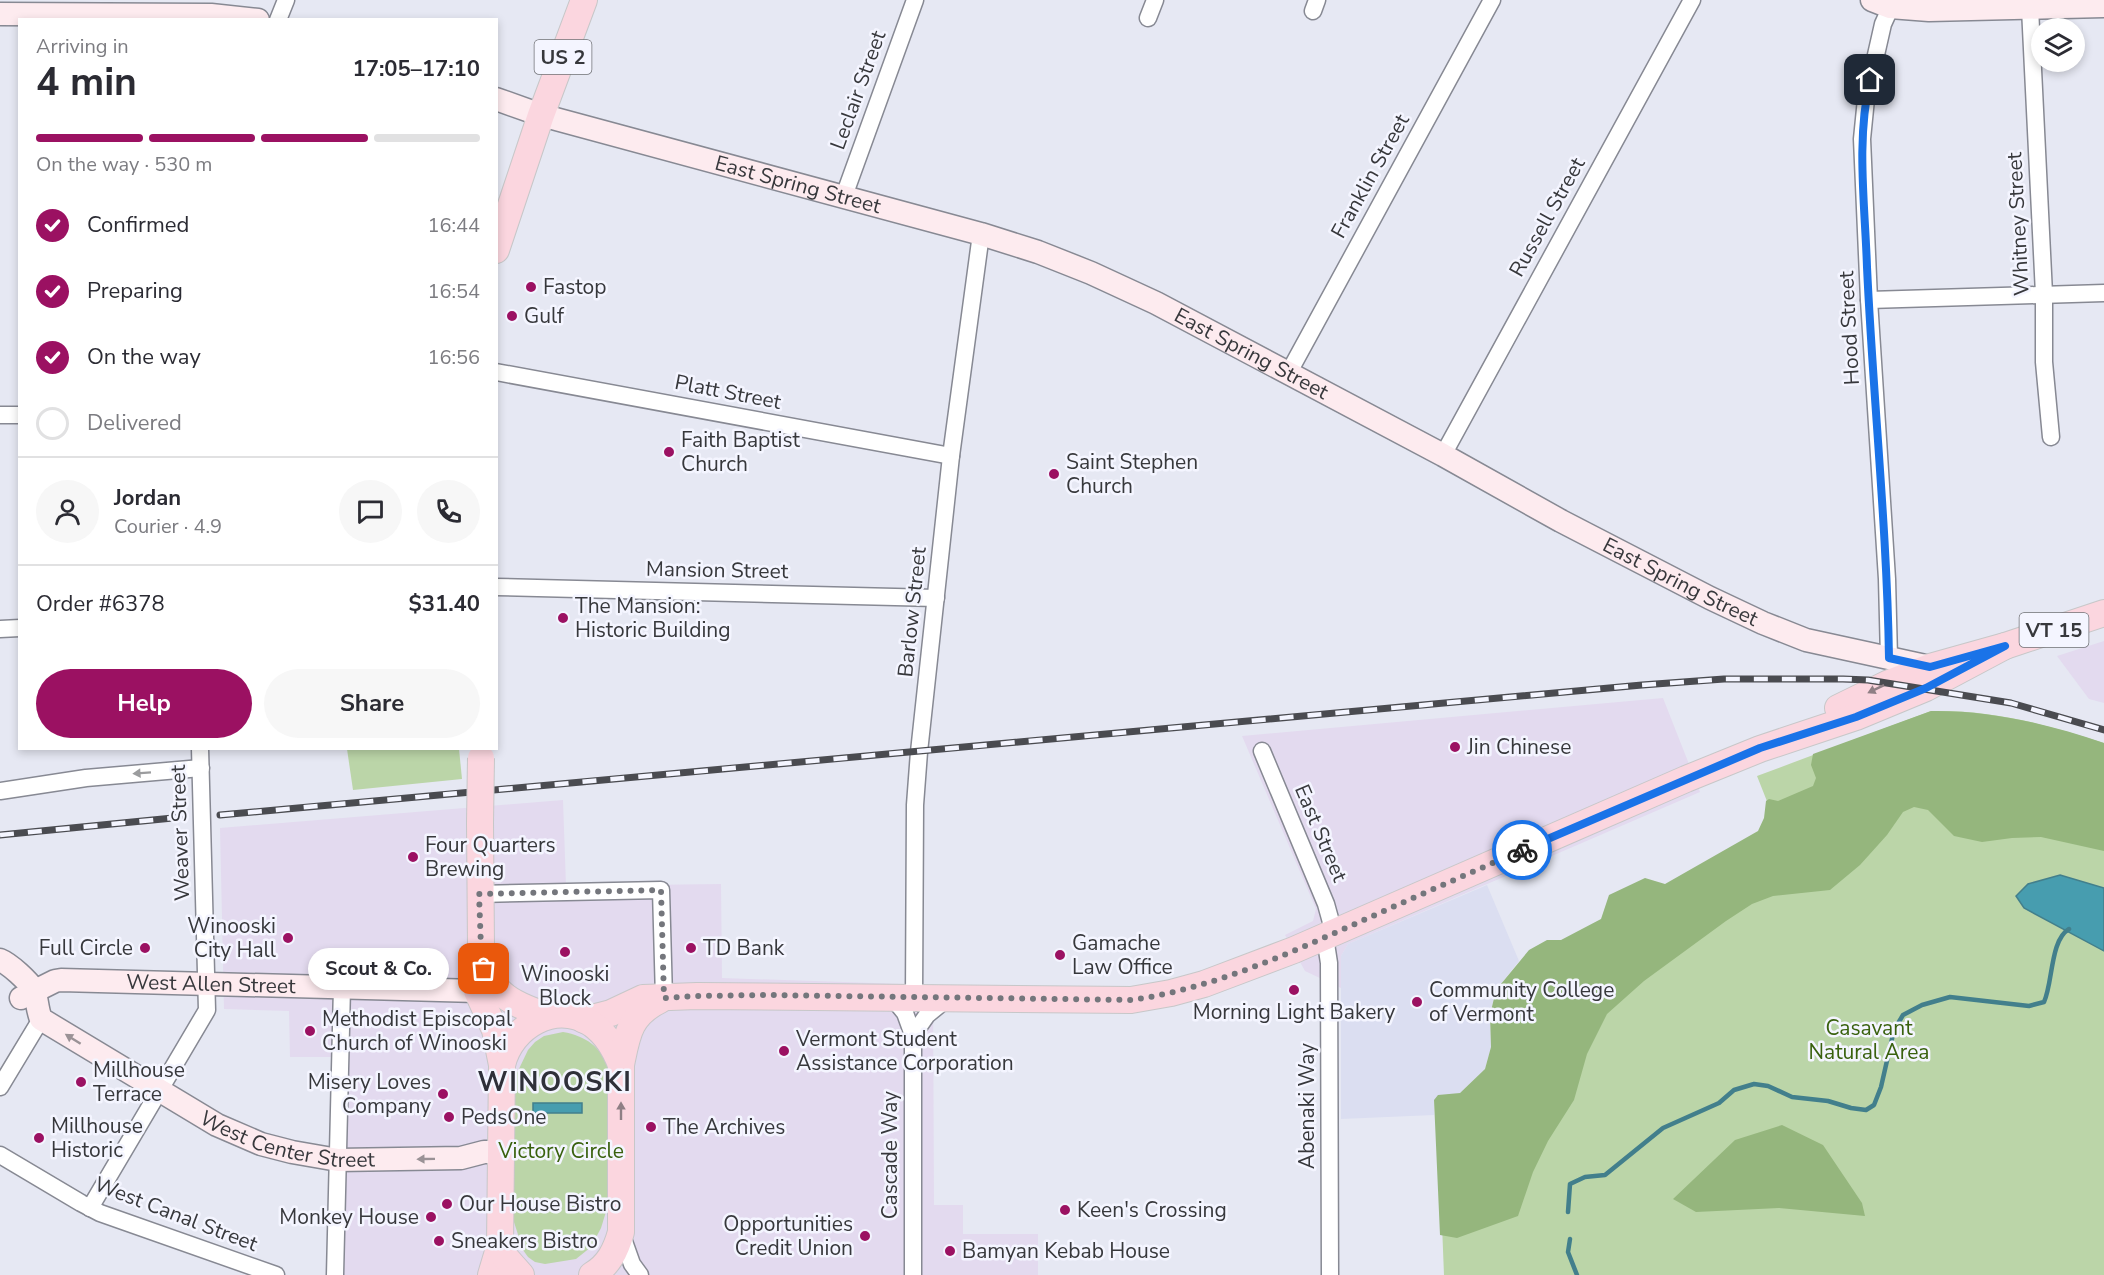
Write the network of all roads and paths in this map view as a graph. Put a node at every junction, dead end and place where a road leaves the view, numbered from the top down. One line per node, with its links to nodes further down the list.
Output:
1 (286, 0): 12 (street)
2 (584, 0): 15 (main road, US 2)
3 (915, 0): 16 (street, Leclair Street)
4 (1155, 0): 13 (street)
5 (1492, 0): 23 (street, Franklin Street)
6 (1692, 0): 27 (street, Russell Street)
7 (1885, 2): 9 (street); 21 (street, Hood Street)
8 (2104, 6): 9 (street)
9 (2030, 8): 20 (street, Whitney Street)
10 (0, 14): 11 (street)
11 (239, 18)
12 (279, 18)
13 (1148, 18)
14 (498, 100): 15 (street, East Spring Street)
15 (541, 115): 16 (street, East Spring Street); 18 (main road, US 2)
16 (844, 196): 17 (street, East Spring Street)
17 (981, 234): 23 (street, East Spring Street); 28 (street, Barlow Street)
18 (498, 244)
19 (2104, 293): 20 (street)
20 (2044, 294): 21 (street); 26 (street, Whitney Street)
21 (1869, 300): 35 (street, Hood Street)
22 (498, 372): 28 (street, Platt Street)
23 (1288, 374): 27 (street, East Spring Street)
24 (0, 415): 25 (street)
25 (18, 415)
26 (2051, 437)
27 (1443, 455): 35 (street, East Spring Street)
28 (951, 456): 30 (street, Barlow Street)
29 (498, 587): 30 (street, Mansion Street)
30 (936, 598): 51 (street, Barlow Street)
31 (2104, 613): 34 (main road, VT 15)
32 (0, 628): 33 (street)
33 (18, 628)
34 (2005, 646): 36 (main road, VT 15); 37 (main road, VT 15)
35 (1889, 658): 36 (street, East Spring Street)
36 (1930, 667): 37 (main road, VT 15, one-way to 37)
37 (1760, 748): 44 (main road, VT 15)
38 (200, 750): 41 (street, Weaver Street)
39 (1262, 751): 44 (street, East Street)
40 (481, 753): 43 (main road, bridge)
41 (201, 768): 42 (street, one-way to 42); 48 (street, Weaver Street)
42 (0, 791)
43 (479, 894): 45 (main road); 53 (street)
44 (1329, 935): 52 (main road, VT 15); 75 (street, Abenaki Way)
45 (481, 948): 50 (main road); 55 (main road)
46 (0, 960): 54 (street)
47 (0, 975): 54 (street)
48 (207, 984): 49 (street, West Allen Street); 54 (street, West Allen Street); 61 (street, Weaver Street)
49 (342, 987): 50 (street, West Allen Street); 64 (street)
50 (477, 990): 58 (main road)
51 (903, 997): 52 (main road, VT 15); 53 (main road, VT 15); 57 (street, Cascade Way)
52 (950, 997): 57 (street)
53 (664, 998): 56 (main road, VT 15); 59 (main road)
54 (33, 1004): 60 (street); 61 (street, West Center Street, one-way to 54)
55 (547, 1016): 56 (main road); 58 (main road)
56 (584, 1020): 59 (main road)
57 (913, 1035): 74 (street, Cascade Way)
58 (502, 1065): 62 (main road)
59 (621, 1065): 66 (main road, one-way to 59)
60 (0, 1087)
61 (159, 1091): 64 (street, West Center Street); 65 (street, Weaver Street)
62 (493, 1152): 64 (street, West Center Street, one-way to 64); 67 (main road)
63 (0, 1155): 65 (street, West Canal Street)
64 (338, 1160): 69 (street)
65 (90, 1208): 68 (street, West Canal Street)
66 (621, 1232): 72 (main road); 73 (street)
67 (500, 1245): 70 (main road); 71 (main road)
68 (276, 1275)
69 (336, 1275)
70 (491, 1275)
71 (521, 1275)
72 (592, 1275)
73 (640, 1275)
74 (913, 1275)
75 (1330, 1275)

